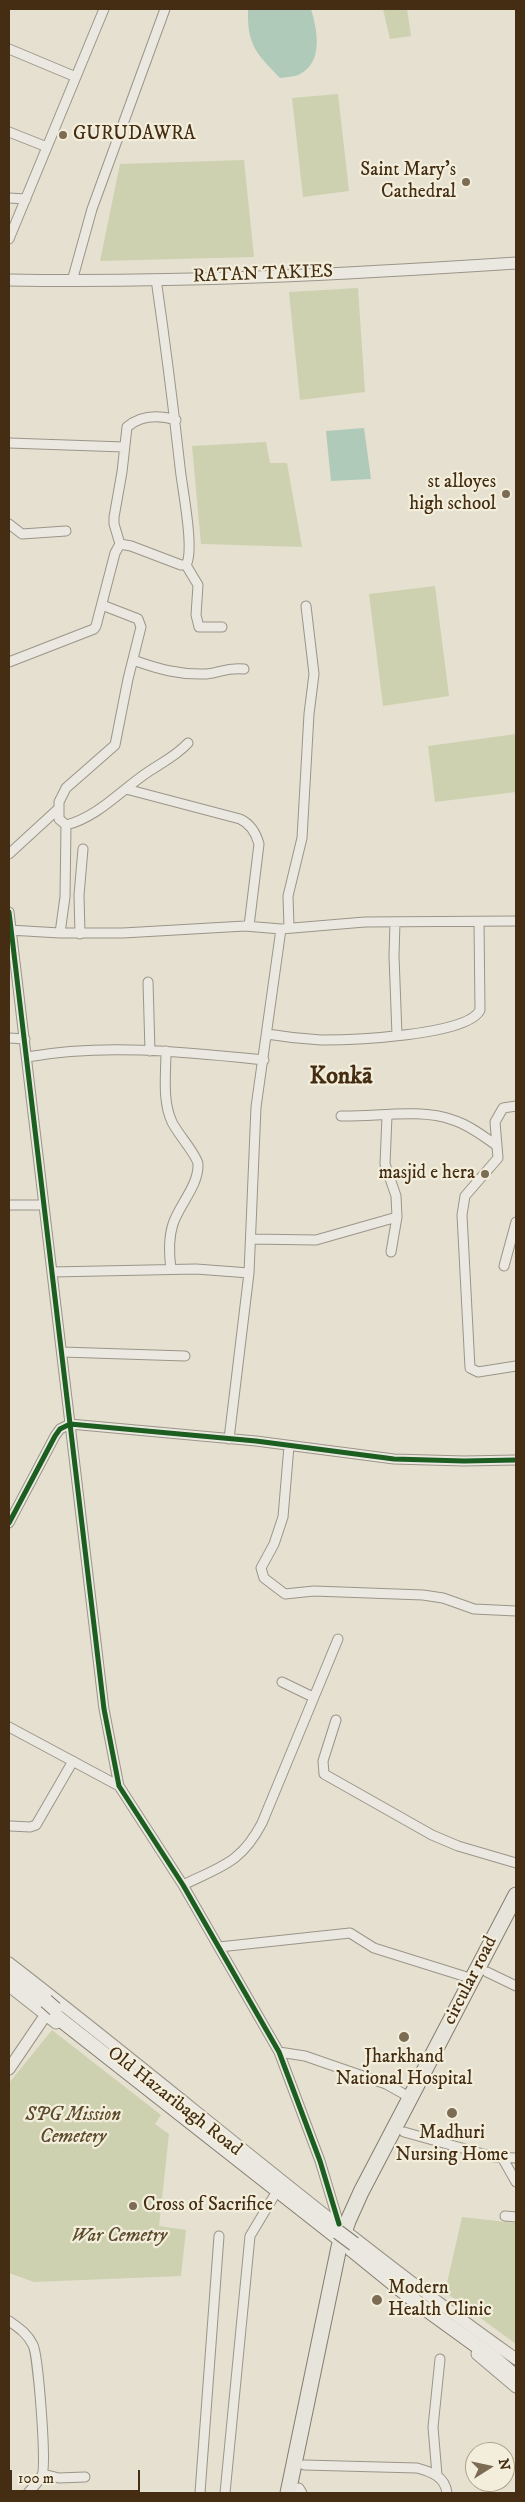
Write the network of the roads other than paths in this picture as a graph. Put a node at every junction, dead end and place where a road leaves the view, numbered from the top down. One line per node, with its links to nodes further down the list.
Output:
1 (104, 9): 4 (street)
2 (165, 9): 13 (street)
3 (9, 49): 4 (street)
4 (76, 76): 6 (street)
5 (9, 132): 6 (street)
6 (47, 147): 8 (street)
7 (9, 198): 8 (street)
8 (26, 199): 9 (street)
9 (9, 239)
10 (516, 263): 11 (street, RATAN TAKIES)
11 (156, 279): 13 (street, RATAN TAKIES); 14 (street)
12 (9, 280): 13 (street, RATAN TAKIES)
13 (72, 281)
14 (176, 420): 16 (street); 20 (street)
15 (9, 443): 16 (street)
16 (124, 447): 19 (street)
17 (9, 524): 18 (street)
18 (66, 531)
19 (120, 544): 20 (street); 21 (street)
20 (186, 565): 23 (street)
21 (102, 605): 24 (street); 25 (street)
22 (306, 606): 38 (street)
23 (222, 628)
24 (133, 660): 26 (street); 29 (street)
25 (9, 662)
26 (244, 669)
27 (188, 743): 28 (street)
28 (126, 789): 30 (street); 37 (street)
29 (58, 809): 30 (street); 32 (street)
30 (66, 824): 40 (street)
31 (83, 849): 41 (street)
32 (9, 854)
33 (9, 912): 39 (street)
34 (516, 921): 36 (street)
35 (395, 922): 36 (street); 38 (street); 44 (street)
36 (479, 922): 44 (street)
37 (249, 926): 38 (street); 41 (street)
38 (285, 928): 43 (street)
39 (10, 930): 40 (street); 46 (street)
40 (60, 933): 41 (street)
41 (80, 934)
42 (148, 982): 47 (street)
43 (267, 1034): 44 (street); 50 (street)
44 (397, 1035)
45 (9, 1038): 46 (street)
46 (25, 1039): 49 (street)
47 (150, 1050): 48 (street); 49 (street)
48 (166, 1051): 50 (street); 62 (street)
49 (27, 1057): 56 (street)
50 (264, 1060): 59 (street)
51 (516, 1106): 54 (street)
52 (341, 1116): 53 (street)
53 (387, 1116): 54 (street); 57 (street)
54 (496, 1145): 67 (street)
55 (9, 1205): 56 (street)
56 (44, 1205): 63 (street)
57 (398, 1217): 59 (street); 60 (street)
58 (516, 1222): 61 (street)
59 (251, 1239): 64 (street)
60 (391, 1252)
61 (504, 1266)
62 (171, 1269): 63 (street); 64 (street)
63 (52, 1272): 65 (street)
64 (249, 1273): 69 (street)
65 (62, 1352): 66 (street); 68 (street)
66 (185, 1356)
67 (516, 1366)
68 (70, 1424): 69 (street); 72 (street); 80 (street)
69 (229, 1439): 70 (street)
70 (289, 1446): 71 (street); 73 (street)
71 (516, 1460)
72 (9, 1523)
73 (516, 1611)
74 (338, 1639): 76 (street)
75 (282, 1682): 76 (street)
76 (314, 1697): 83 (street)
77 (336, 1720): 82 (street)
78 (9, 1726): 79 (street)
79 (73, 1761): 80 (street); 81 (street)
80 (119, 1786): 83 (street)
81 (11, 1826)
82 (516, 1863)
83 (183, 1885): 86 (street)
84 (516, 1894): 91 (main road, circular road)
85 (516, 1916): 89 (main road, circular road)
86 (219, 1947): 91 (street); 95 (street)
87 (9, 1963): 94 (street)
88 (9, 1972): 94 (main road, Old Hazaribagh Road)
89 (487, 1972): 93 (street); 98 (main road, circular road)
90 (9, 1979): 94 (main road, Old Hazaribagh Road)
91 (473, 1979): 97 (main road, circular road)
92 (9, 1986): 94 (street)
93 (516, 1986)
94 (50, 2007): 96 (street); 103 (street); 107 (main road, Old Hazaribagh Road); 107 (main road, Old Hazaribagh Road)
95 (279, 2052): 97 (street); 107 (street)
96 (9, 2069)
97 (410, 2098): 107 (main road, circular road)
98 (404, 2132): 100 (street); 107 (main road, circular road)
99 (516, 2158): 100 (street)
100 (502, 2159): 101 (street)
101 (513, 2173): 102 (street)
102 (516, 2182)
103 (274, 2196): 107 (street); 121 (street)
104 (506, 2216): 105 (street)
105 (516, 2217)
106 (219, 2236): 120 (street)
107 (345, 2239): 110 (street); 111 (main road); 112 (main road); 113 (street); 114 (main road); 118 (main road)
108 (9, 2321): 115 (street)
109 (440, 2359): 116 (street)
110 (516, 2359)
111 (516, 2368)
112 (516, 2377)
113 (516, 2387)
114 (304, 2465): 116 (street); 118 (main road)
115 (43, 2474): 117 (street); 119 (street)
116 (437, 2476): 122 (street)
117 (85, 2477)
118 (297, 2492)
119 (28, 2493)
120 (200, 2493)
121 (225, 2493)
122 (447, 2493)

